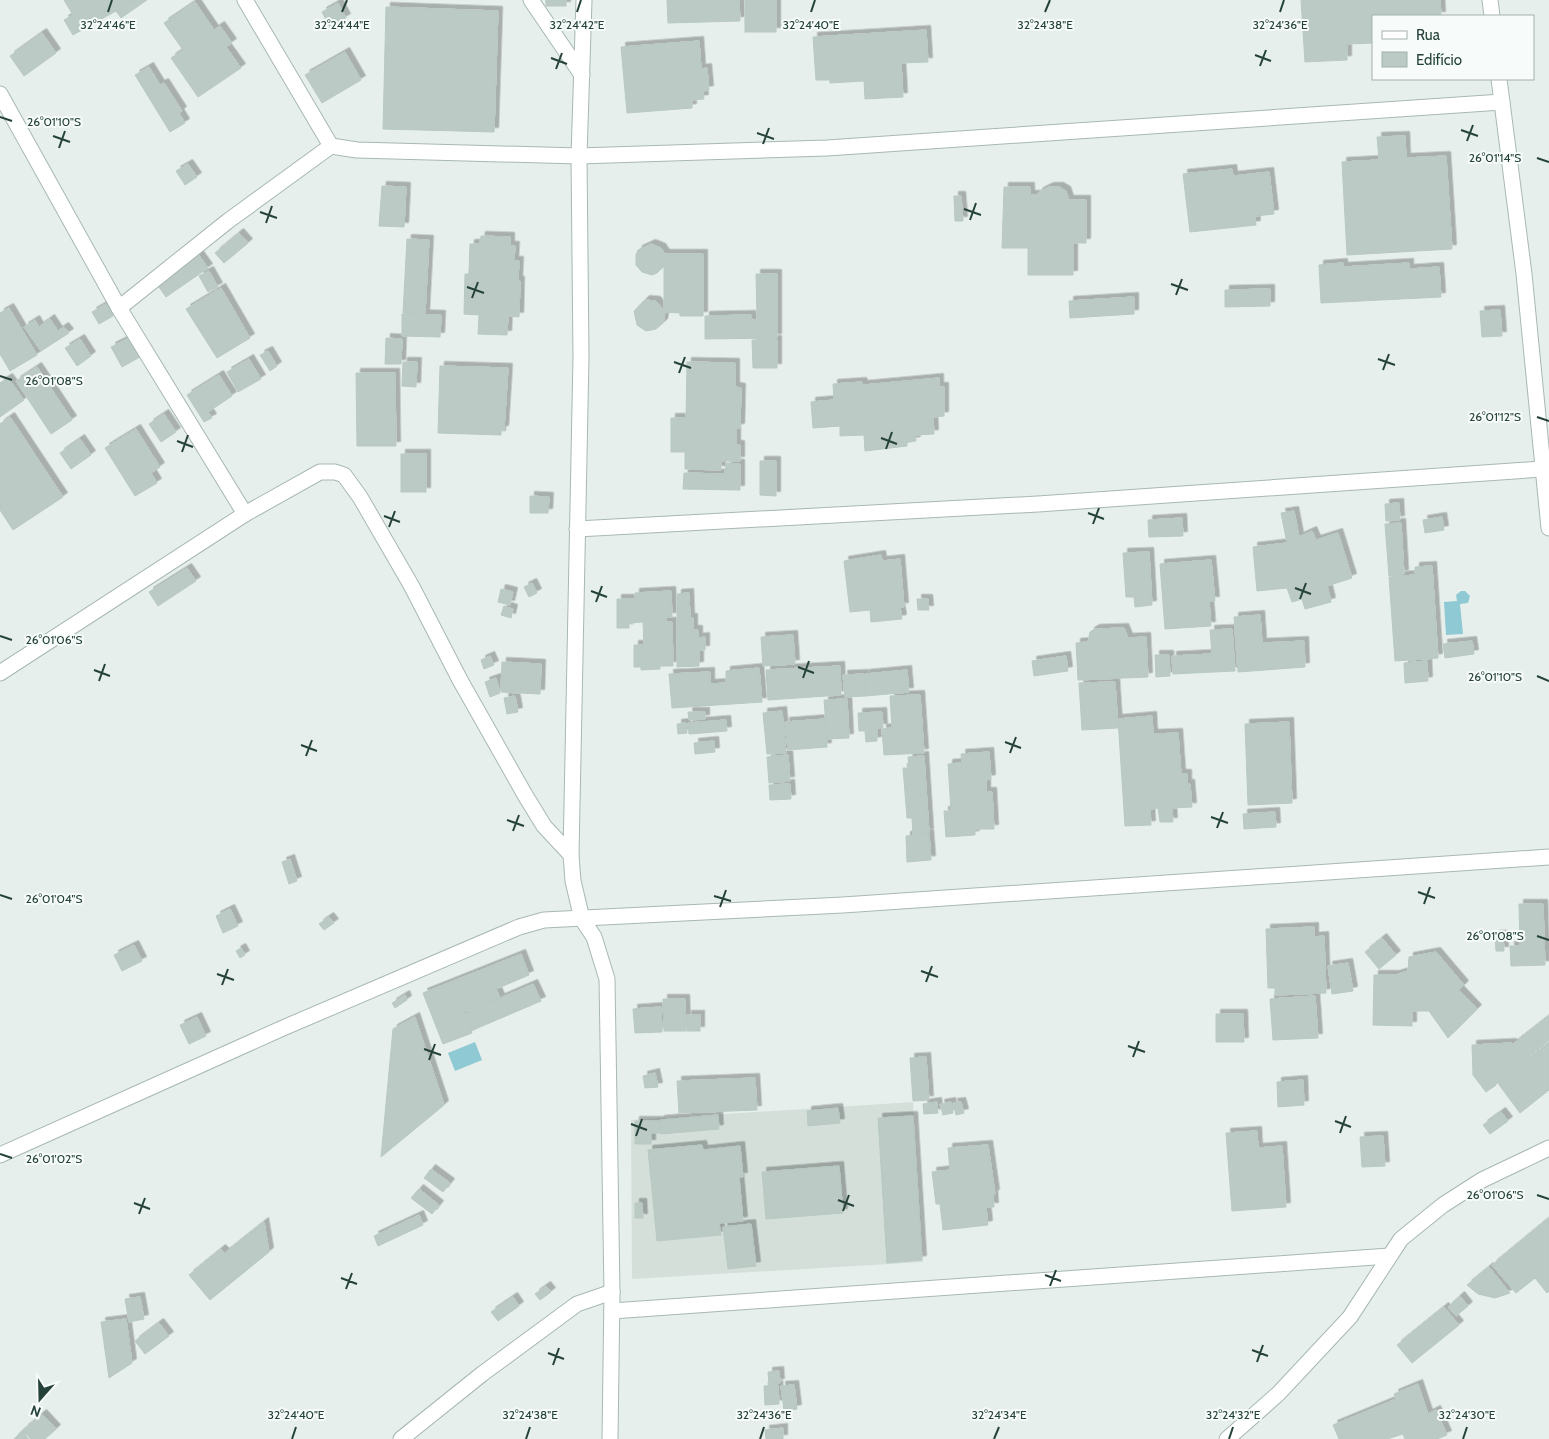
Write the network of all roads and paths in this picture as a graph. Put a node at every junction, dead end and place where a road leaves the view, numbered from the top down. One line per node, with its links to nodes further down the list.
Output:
1 (245, 0): 10 (street)
2 (530, 0): 6 (street)
3 (584, 0): 6 (street)
4 (1490, 0): 5 (street)
5 (1492, 15)
6 (582, 75): 11 (street)
7 (1500, 80): 9 (street)
8 (0, 94): 12 (street)
9 (1502, 102): 11 (street); 13 (street)
10 (331, 146): 11 (street); 12 (street)
11 (579, 156): 16 (street)
12 (120, 308): 14 (street)
13 (1542, 469): 15 (street); 16 (street)
14 (245, 514): 17 (street); 18 (street)
15 (1549, 528)
16 (577, 529): 18 (street)
17 (0, 673)
18 (570, 854): 20 (street)
19 (1549, 857): 20 (street)
20 (582, 919): 22 (street); 24 (street)
21 (1549, 1148): 23 (street)
22 (0, 1155)
23 (1389, 1256): 25 (street); 28 (street)
24 (612, 1292): 25 (street); 26 (street)
25 (612, 1311): 27 (street)
26 (401, 1439)
27 (610, 1439)
28 (1227, 1439)

